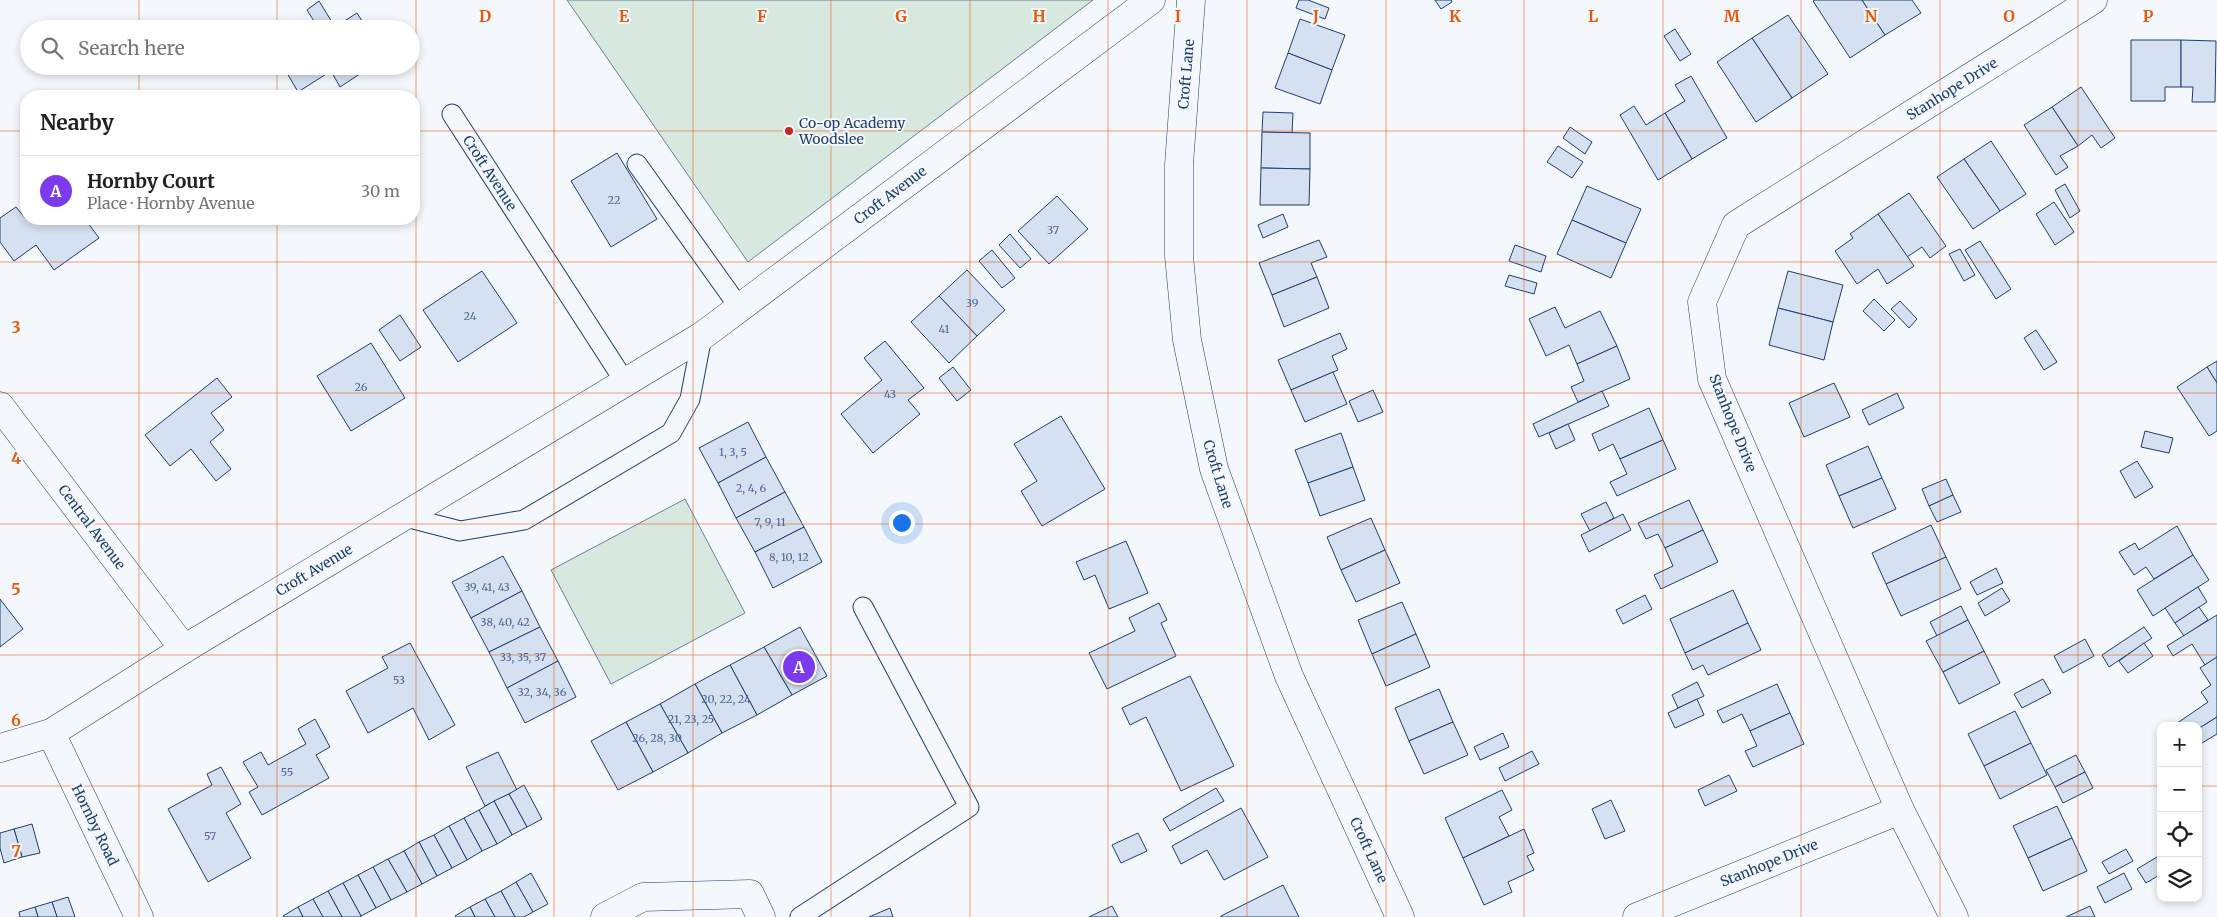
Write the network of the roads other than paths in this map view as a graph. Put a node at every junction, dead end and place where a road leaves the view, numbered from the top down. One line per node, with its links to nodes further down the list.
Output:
1 (1151, 0): 6 (street, Croft Avenue)
2 (1191, 0): 20 (street, Croft Lane)
3 (2093, 0): 15 (street, Stanhope Drive)
4 (452, 114): 8 (lane, Croft Avenue)
5 (637, 164): 6 (lane)
6 (739, 307): 7 (street, Croft Avenue)
7 (702, 336): 8 (street, Croft Avenue); 10 (lane)
8 (625, 382): 10 (street, Croft Avenue)
9 (0, 406): 12 (street, Central Avenue)
10 (402, 516): 12 (street, Croft Avenue)
11 (864, 607): 19 (lane)
12 (184, 649): 13 (street, Croft Avenue)
13 (51, 733): 14 (street, Croft Avenue); 16 (street, Hornby Road)
14 (0, 748)
15 (1900, 810): 21 (street, Stanhope Drive); 22 (street, Stanhope Drive)
16 (139, 917)
17 (605, 917): 18 (street)
18 (761, 917)
19 (800, 917)
20 (1400, 917)
21 (1637, 917)
22 (1954, 917)

